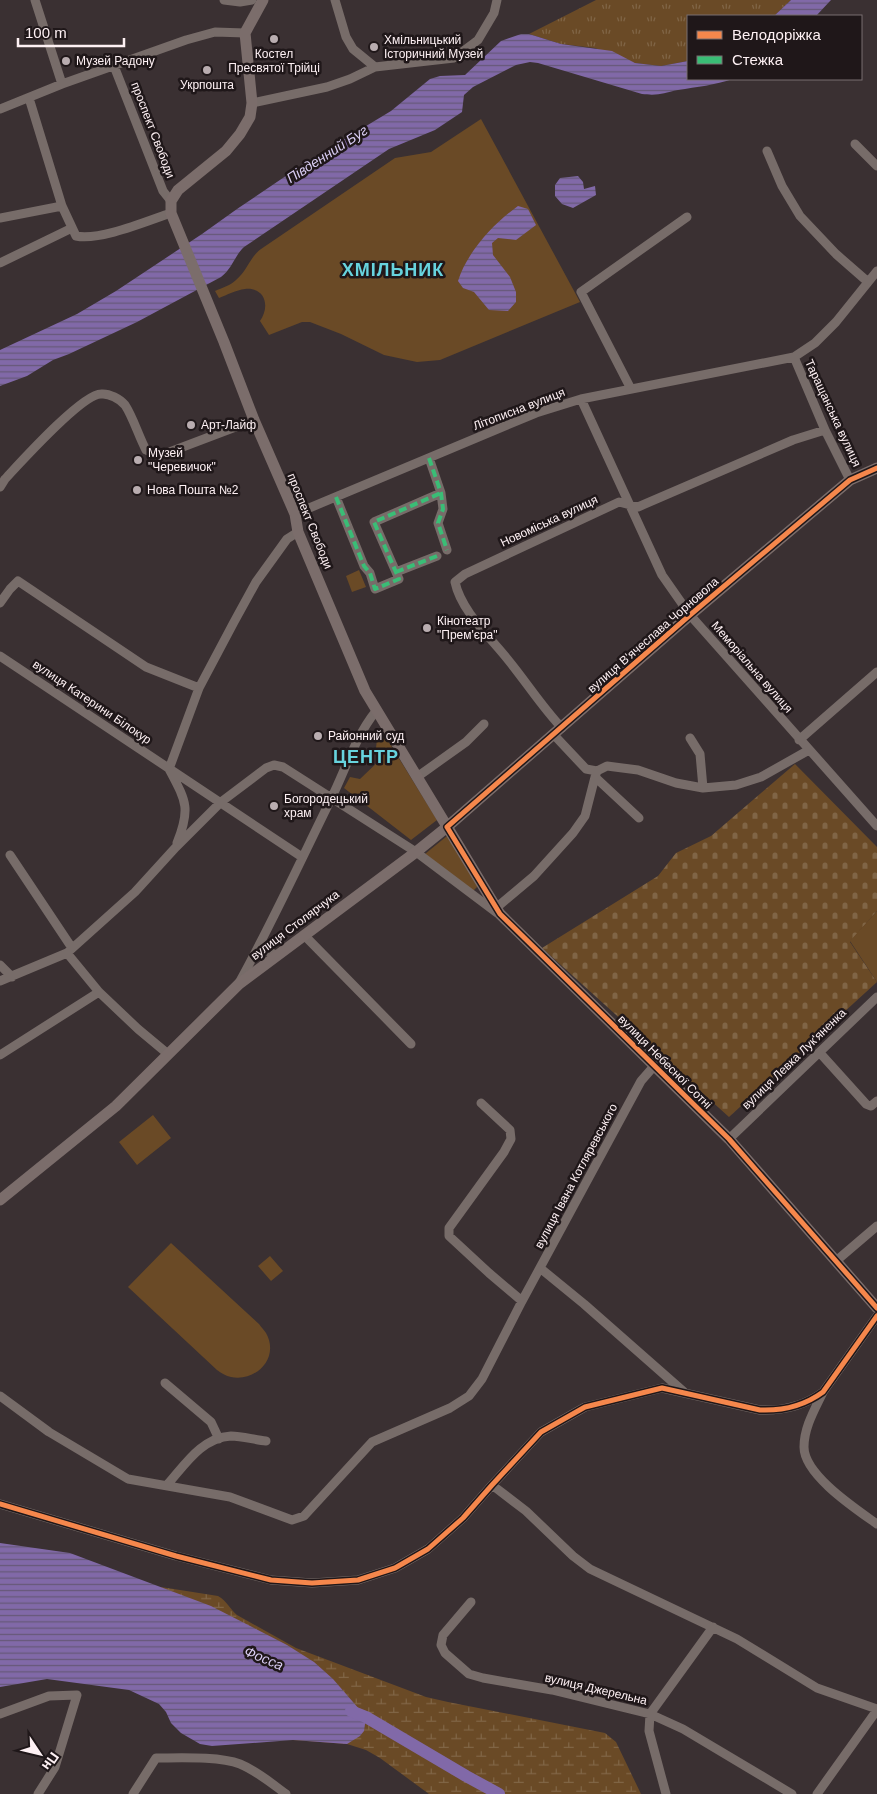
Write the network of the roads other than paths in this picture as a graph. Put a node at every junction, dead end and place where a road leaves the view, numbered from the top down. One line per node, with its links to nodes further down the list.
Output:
1 (35, 0): 10 (street)
2 (224, 0): 3 (street)
3 (252, 0)
4 (263, 0): 7 (main road)
5 (335, 0): 9 (street)
6 (497, 0): 9 (street)
7 (245, 33): 8 (street); 12 (main road)
8 (114, 66): 10 (street); 17 (street, проспект Свободи)
9 (375, 67): 12 (street)
10 (62, 84): 11 (street)
11 (29, 98): 13 (street); 18 (street)
12 (252, 102): 17 (main road)
13 (0, 109)
14 (855, 144): 16 (street)
15 (767, 151): 25 (street)
16 (877, 166)
17 (171, 201): 19 (main road)
18 (62, 206): 21 (street); 22 (street)
19 (171, 213): 22 (street); 29 (main road, проспект Свободи)
20 (686, 217): 27 (street)
21 (0, 218)
22 (72, 228): 23 (street)
23 (0, 264)
24 (877, 271): 25 (street)
25 (868, 282): 26 (street)
26 (794, 357): 27 (street, Літописна вулиця); 30 (street, Таращанська вулиця)
27 (631, 389): 28 (street, Літописна вулиця)
28 (581, 399): 31 (street, Літописна вулиця); 37 (street, Меморіальна вулиця)
29 (254, 420): 34 (street); 38 (main road, проспект Свободи)
30 (825, 430): 33 (street, Таращанська вулиця); 37 (street, Новоміська вулиця)
31 (429, 458): 35 (street); 36 (street, Літописна вулиця)
32 (877, 468): 33 (main road, вулиця В'ячеслава Чорновола)
33 (850, 480): 44 (main road, вулиця В'ячеслава Чорновола)
34 (0, 487)
35 (441, 493): 40 (street); 42 (street)
36 (336, 497): 38 (street, Літописна вулиця); 42 (street)
37 (629, 505): 44 (street, Меморіальна вулиця); 50 (street, Новоміська вулиця)
38 (294, 514): 39 (main road, проспект Свободи)
39 (298, 532): 47 (street); 48 (main road, проспект Свободи)
40 (447, 550)
41 (436, 556): 42 (street)
42 (396, 572)
43 (0, 603): 47 (street)
44 (690, 615): 50 (main road, вулиця В'ячеслава Чорновола); 52 (street, Меморіальна вулиця)
45 (0, 656): 54 (street, вулиця Катерини Білокур)
46 (877, 672): 52 (street)
47 (199, 688): 54 (street)
48 (376, 711): 56 (main road, проспект Свободи); 58 (street)
49 (484, 724): 56 (street)
50 (558, 731): 55 (street); 62 (main road, вулиця В'ячеслава Чорновола)
51 (690, 738): 57 (street)
52 (799, 740): 53 (street, Меморіальна вулиця)
53 (809, 750): 57 (street); 61 (street, Меморіальна вулиця)
54 (169, 769): 59 (street, вулиця Катерини Білокур); 63 (street)
55 (596, 774): 57 (street); 60 (street); 67 (street)
56 (417, 777): 62 (main road, проспект Свободи)
57 (703, 788)
58 (332, 797): 59 (street); 64 (street); 66 (street)
59 (221, 802): 63 (street); 66 (street, вулиця Катерини Білокур)
60 (639, 818)
61 (877, 826)
62 (447, 827): 64 (main road, вулиця Столярчука); 67 (main road, вулиця Небесної Сотні)
63 (176, 847): 70 (street)
64 (416, 852): 67 (street); 68 (main road, вулиця Столярчука)
65 (10, 855): 70 (street)
66 (302, 856): 69 (street)
67 (498, 911): 82 (main road, вулиця Небесної Сотні)
68 (304, 935): 71 (main road, вулиця Столярчука); 78 (street)
69 (262, 942): 71 (street); 75 (street)
70 (70, 951): 73 (street); 76 (street)
71 (278, 956): 75 (main road, вулиця Столярчука)
72 (0, 965): 73 (street)
73 (12, 977): 74 (street)
74 (0, 981)
75 (239, 984): 80 (main road, вулиця Столярчука)
76 (99, 992): 80 (street); 81 (street)
77 (877, 997): 79 (street, вулиця Левка Лук'яненка)
78 (411, 1044)
79 (820, 1053): 84 (street); 85 (street, вулиця Левка Лук'яненка)
80 (168, 1054): 86 (main road, вулиця Столярчука)
81 (0, 1055)
82 (655, 1065): 85 (main road, вулиця Небесної Сотні); 89 (street, вулиця Івана Котляревського)
83 (481, 1103): 90 (street)
84 (874, 1104)
85 (729, 1139): 88 (main road, вулиця Небесної Сотні)
86 (0, 1200)
87 (877, 1226): 88 (street)
88 (836, 1261): 91 (main road, вулиця Небесної Сотні)
89 (540, 1268): 90 (street, вулиця Івана Котляревського); 95 (street)
90 (522, 1300): 99 (street, вулиця Івана Котляревського)
91 (877, 1308)
92 (877, 1316): 94 (street)
93 (165, 1383): 97 (street)
94 (824, 1392): 95 (street); 102 (street)
95 (686, 1394): 100 (street)
96 (0, 1396): 99 (street, вулиця Івана Котляревського)
97 (219, 1439): 98 (street); 99 (street)
98 (266, 1441)
99 (167, 1485)
100 (492, 1485): 101 (street); 104 (street)
101 (0, 1504)
102 (877, 1524)
103 (471, 1602): 107 (street, вулиця Джерельна)
104 (713, 1627): 105 (street); 107 (street)
105 (877, 1709): 113 (street)
106 (0, 1714): 108 (street)
107 (650, 1714): 111 (street); 112 (street, вулиця Джерельна)
108 (38, 1794)
109 (133, 1794): 110 (street)
110 (286, 1794)
111 (666, 1794)
112 (792, 1794)
113 (817, 1794)

